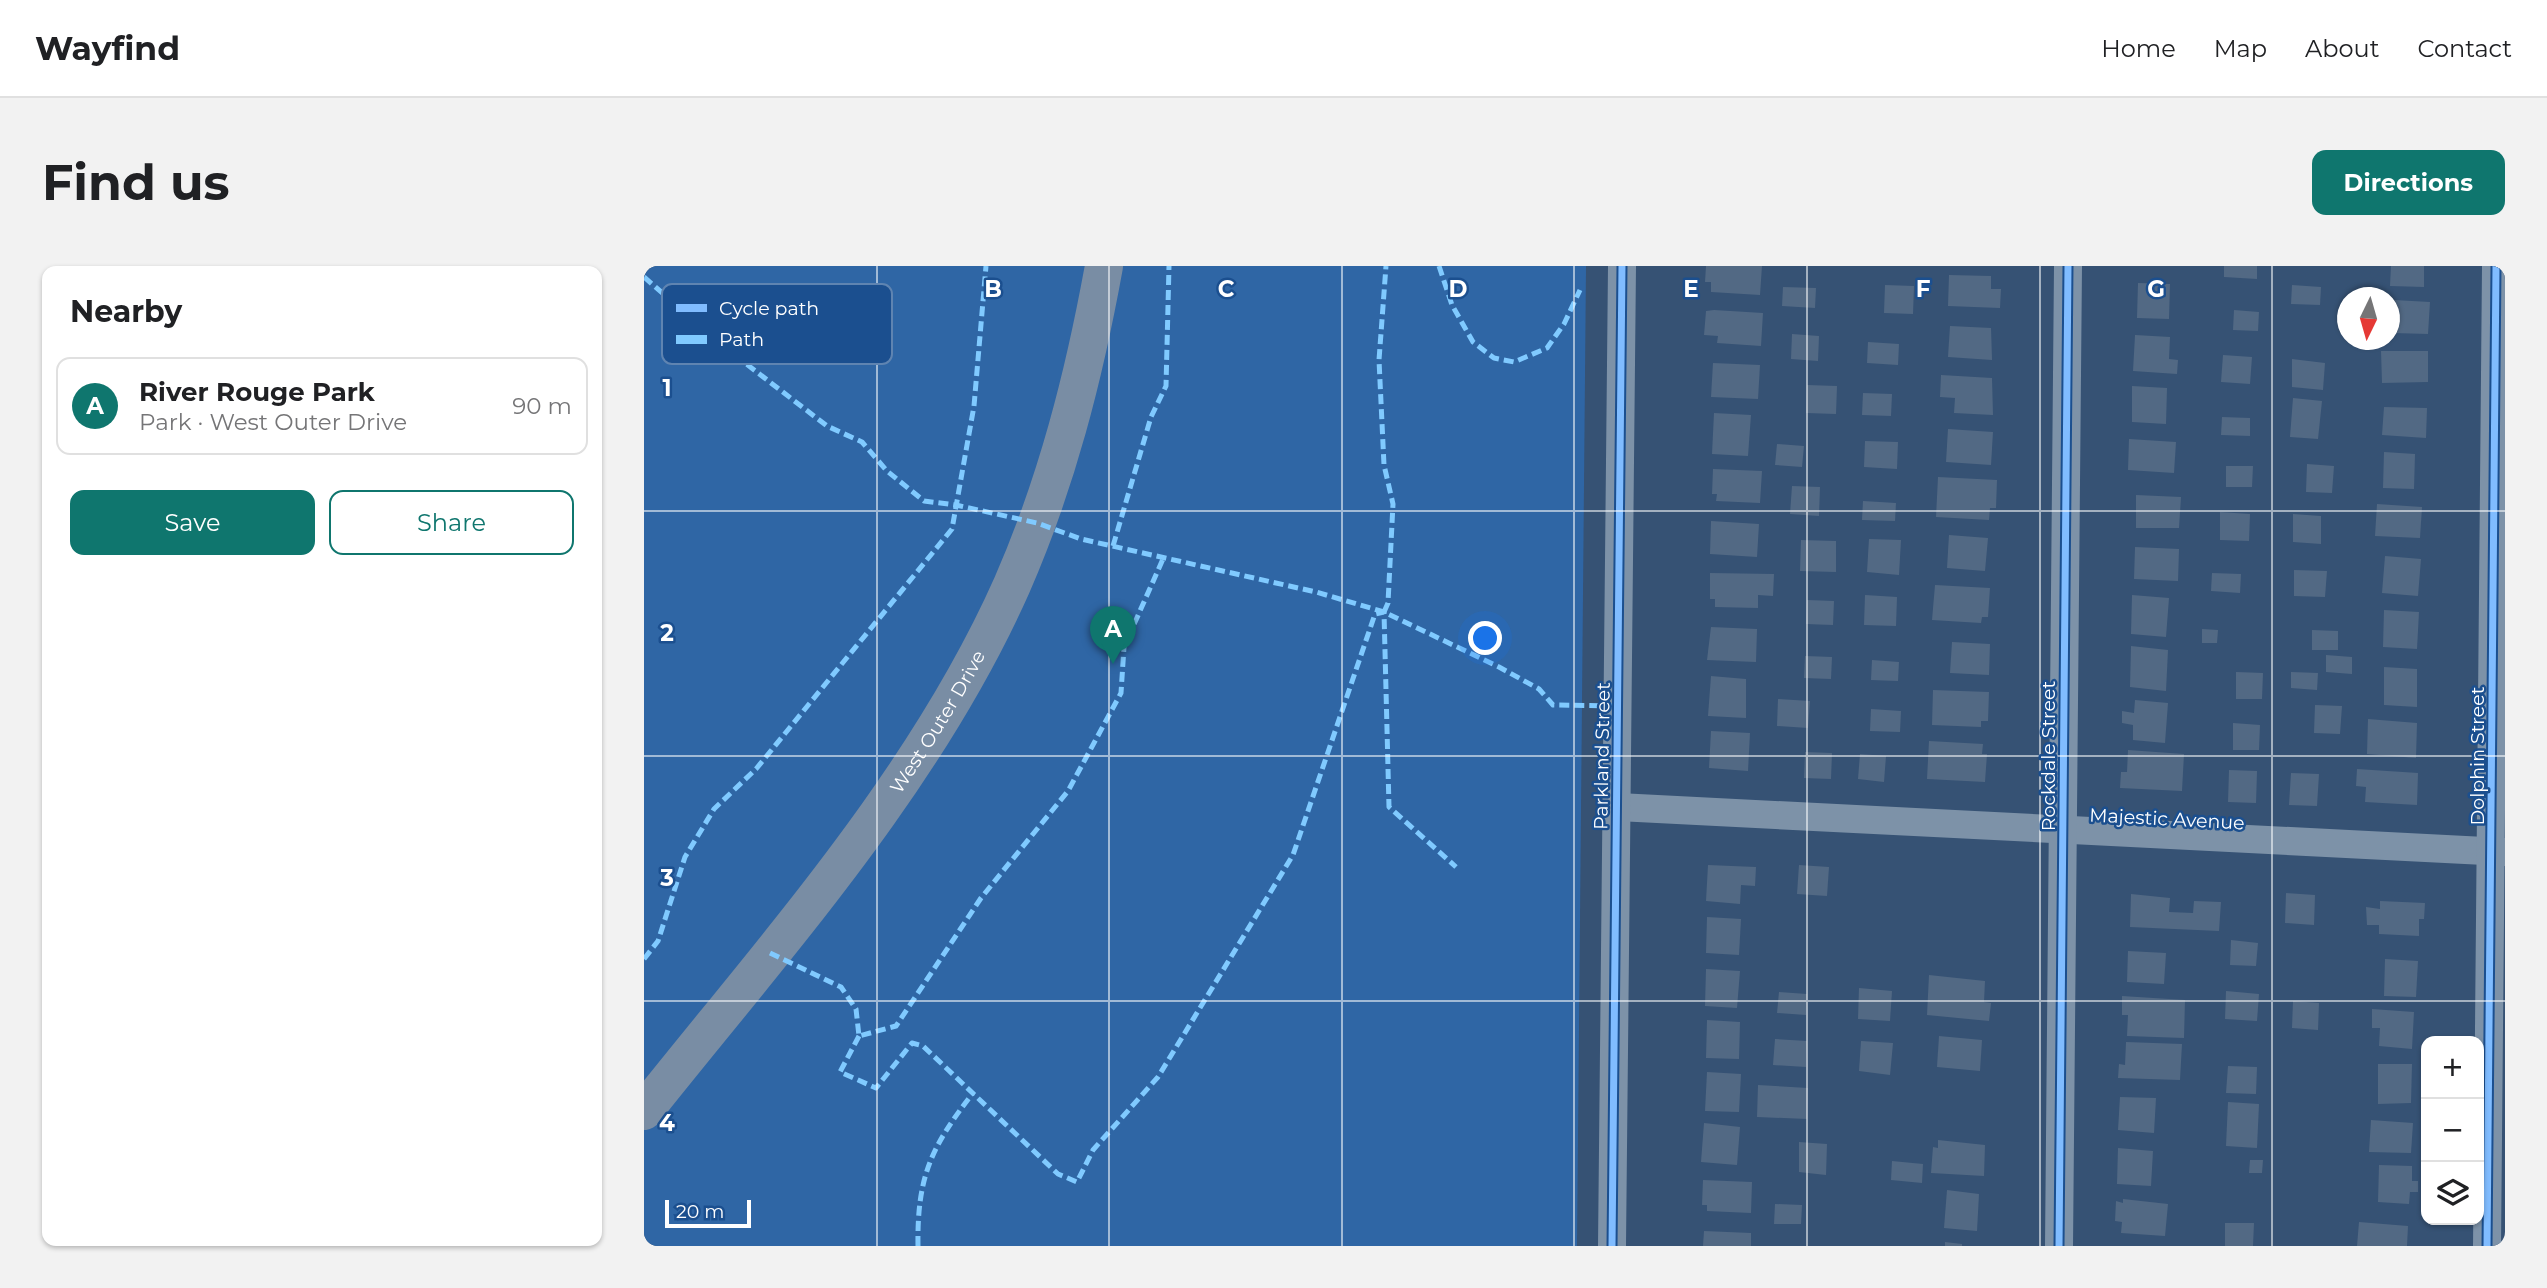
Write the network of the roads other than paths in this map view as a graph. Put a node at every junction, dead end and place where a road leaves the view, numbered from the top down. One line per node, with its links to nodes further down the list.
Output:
1 (1104, 266): 8 (main road, West Outer Drive)
2 (1622, 266): 5 (street, Parkland Street)
3 (2068, 266): 6 (street, Rockdale Street)
4 (2496, 266): 7 (street, Dolphin Street)
5 (1618, 807): 6 (street, Majestic Avenue); 9 (street, Parkland Street)
6 (2063, 830): 7 (street, Majestic Avenue); 10 (street, Rockdale Street)
7 (2498, 852): 11 (street, Dolphin Street)
8 (644, 1111)
9 (1612, 1246)
10 (2059, 1246)
11 (2487, 1246)

